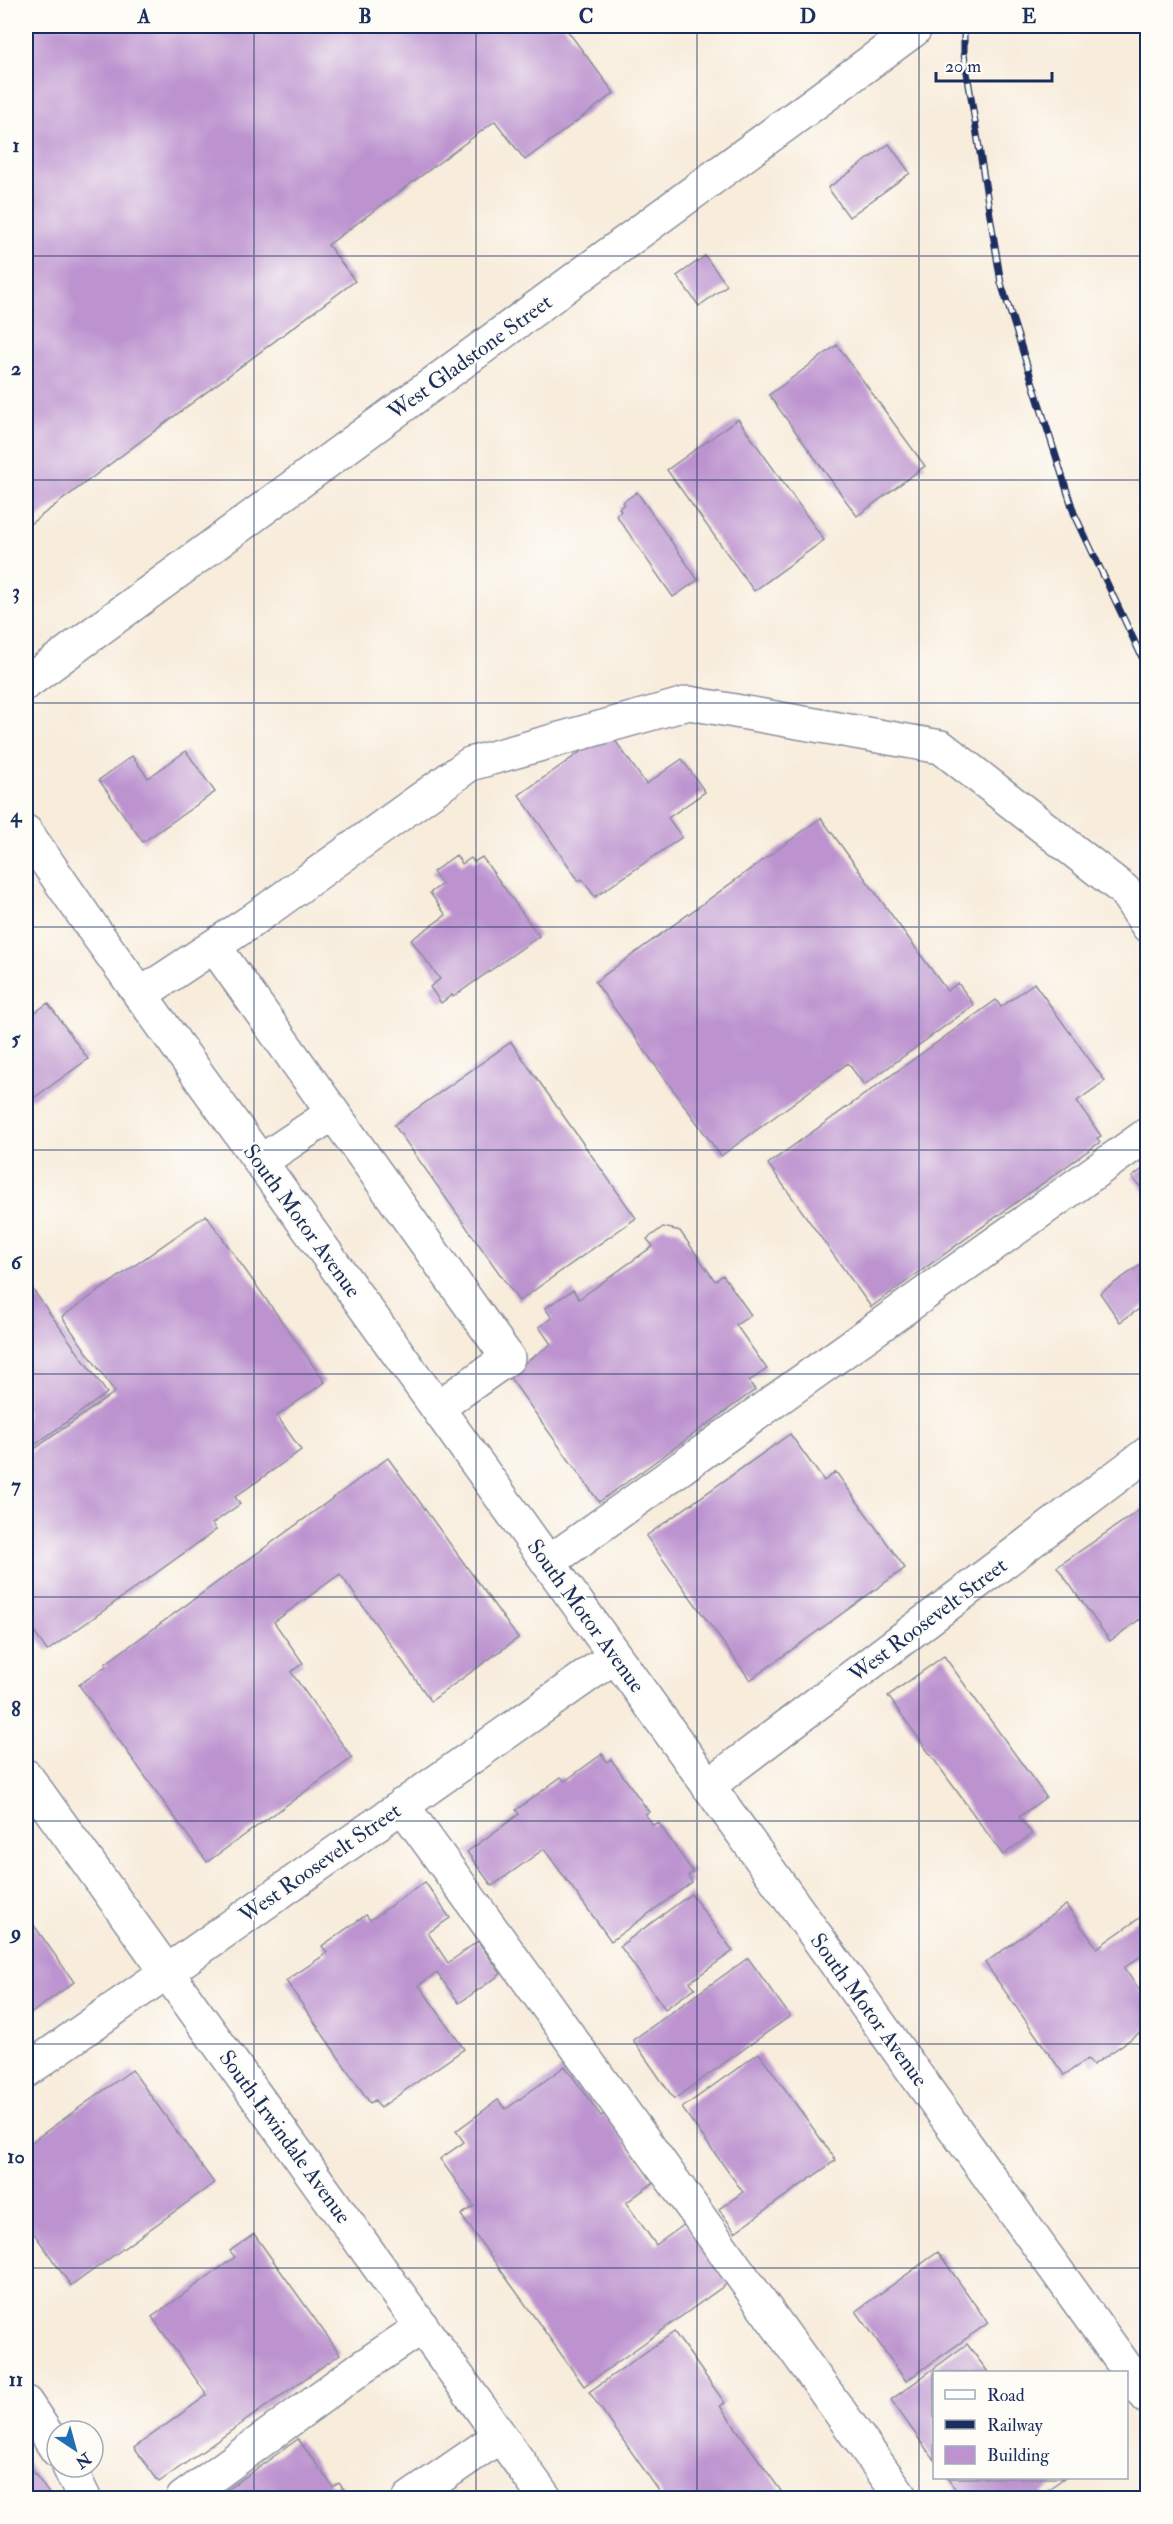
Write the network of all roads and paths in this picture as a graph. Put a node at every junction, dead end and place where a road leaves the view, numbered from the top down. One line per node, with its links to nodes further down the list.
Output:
1 (914, 30): 2 (street, West Gladstone Street)
2 (26, 684)
3 (26, 831): 6 (street, South Motor Avenue)
4 (1148, 926): 5 (street)
5 (214, 946): 6 (street); 7 (street)
6 (140, 995): 9 (street, South Motor Avenue)
7 (333, 1113): 9 (street); 10 (street)
8 (1148, 1134): 12 (street)
9 (260, 1162): 10 (street, South Motor Avenue)
10 (437, 1408): 12 (street, South Motor Avenue)
11 (1148, 1453): 15 (street, West Roosevelt Street)
12 (548, 1563): 13 (street, South Motor Avenue)
13 (615, 1656): 15 (street, South Motor Avenue); 16 (street, West Roosevelt Street)
14 (26, 1776): 17 (street, South Irwindale Avenue)
15 (708, 1786): 20 (street, South Motor Avenue)
16 (402, 1805): 17 (street, West Roosevelt Street); 29 (street)
17 (165, 1971): 18 (street, West Roosevelt Street); 19 (street, South Irwindale Avenue)
18 (26, 2071)
19 (422, 2327): 23 (street, South Irwindale Avenue); 27 (street)
20 (1148, 2398)
21 (26, 2403): 22 (street)
22 (45, 2432)
23 (500, 2436): 25 (street, South Irwindale Avenue); 28 (street)
24 (75, 2479): 26 (street)
25 (536, 2495)
26 (84, 2499)
27 (183, 2499)
28 (410, 2499)
29 (902, 2499)

